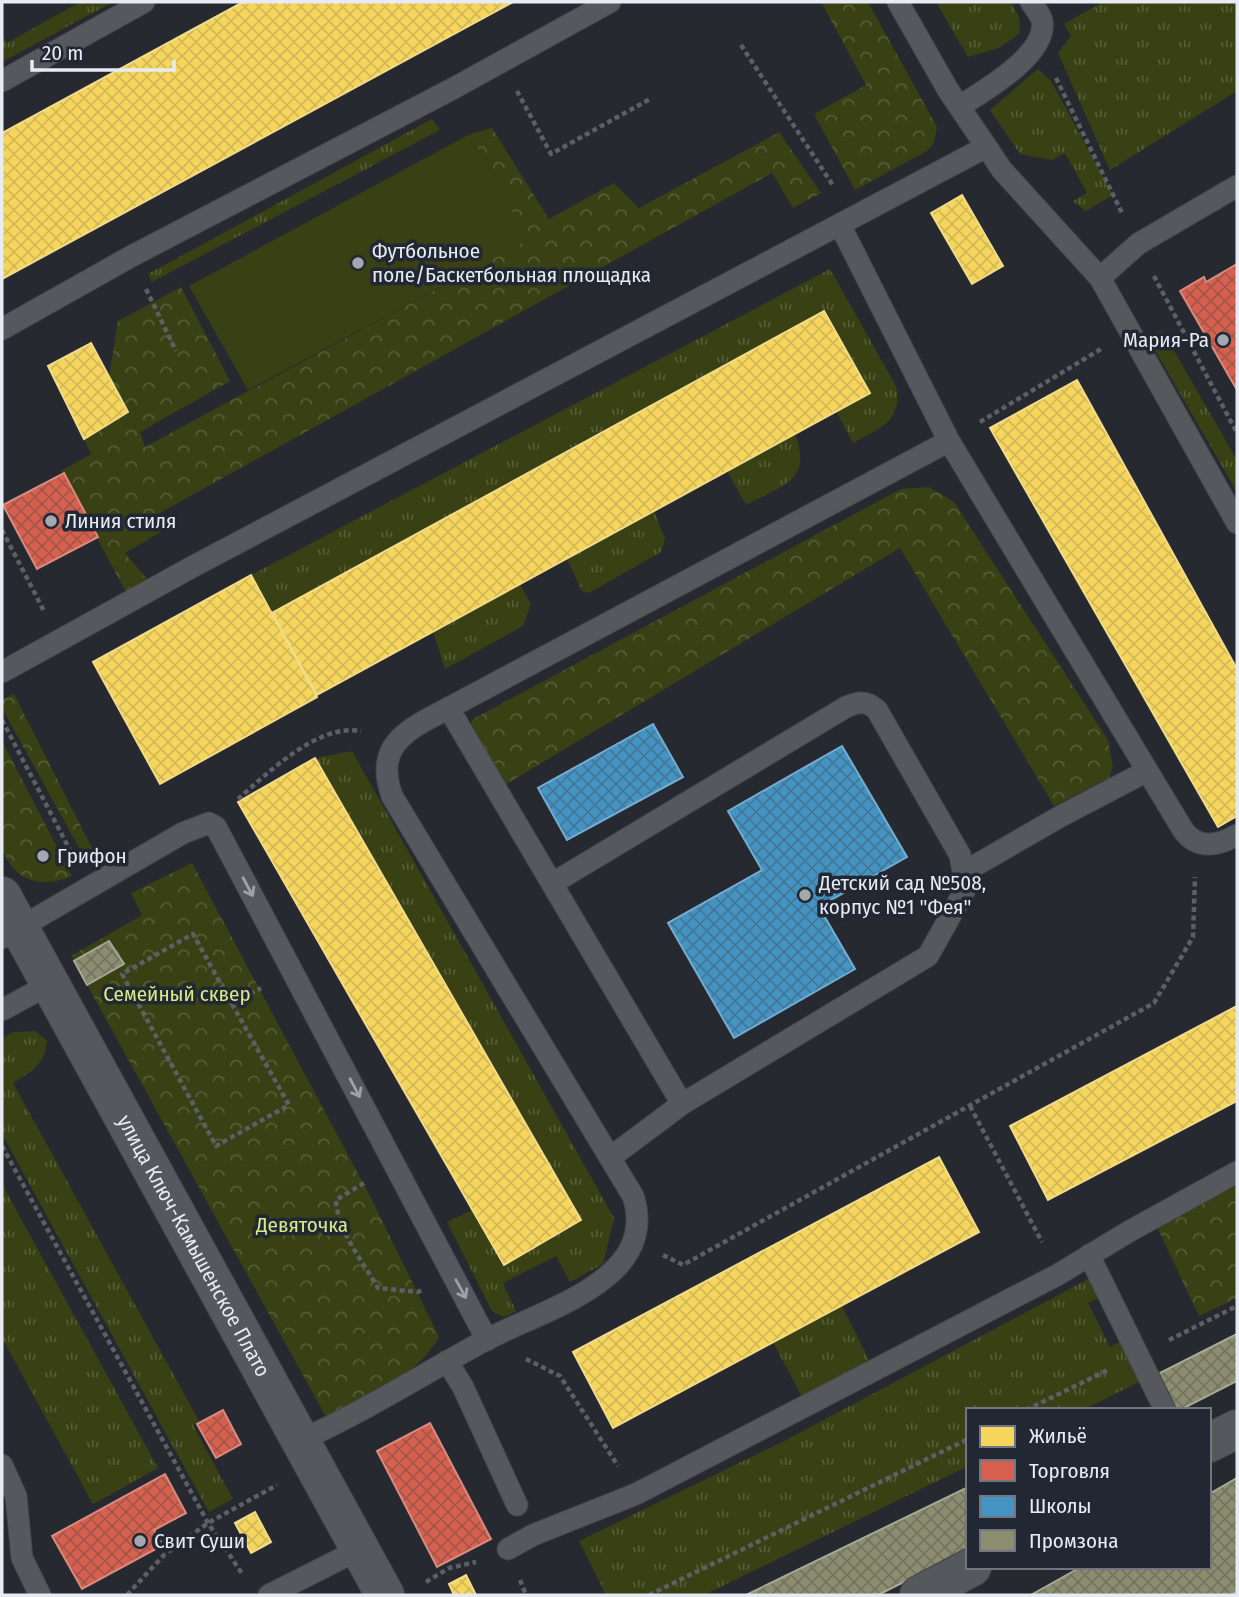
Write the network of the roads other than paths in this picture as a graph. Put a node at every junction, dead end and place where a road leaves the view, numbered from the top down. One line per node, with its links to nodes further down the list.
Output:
1 (144, 2): 5 (lane)
2 (610, 2): 11 (lane)
3 (898, 2): 6 (lane)
4 (1031, 2): 6 (lane)
5 (2, 81)
6 (960, 106): 7 (lane)
7 (986, 146): 9 (lane); 10 (lane)
8 (1237, 186): 10 (lane)
9 (841, 225): 12 (lane); 14 (lane)
10 (1100, 278): 13 (lane)
11 (2, 329)
12 (949, 441): 15 (lane); 16 (lane)
13 (1237, 523)
14 (2, 672)
15 (449, 709): 19 (lane); 24 (lane)
16 (1147, 771): 17 (lane); 18 (lane)
17 (1237, 835)
18 (964, 872): 19 (lane); 23 (lane)
19 (553, 883): 23 (lane)
20 (8, 921): 21 (street, улица Ключ-Камышенское Плато); 27 (lane, one-way to 27)
21 (50, 984): 22 (lane); 31 (street, улица Ключ-Камышенское Плато)
22 (2, 1010)
23 (682, 1104): 24 (lane)
24 (611, 1157): 27 (lane)
25 (1237, 1172): 26 (lane)
26 (1089, 1255): 29 (lane); 36 (lane)
27 (487, 1340): 28 (lane)
28 (447, 1361): 31 (lane); 34 (lane)
29 (1165, 1408)
30 (1237, 1429): 32 (street)
31 (301, 1440): 35 (street, улица Ключ-Камышенское Плато)
32 (1211, 1442)
33 (2, 1465): 38 (lane)
34 (517, 1505)
35 (360, 1549): 39 (lane); 40 (street, улица Ключ-Камышенское Плато)
36 (508, 1549)
37 (968, 1569): 41 (street)
38 (40, 1595)
39 (269, 1595)
40 (385, 1595)
41 (919, 1595)

